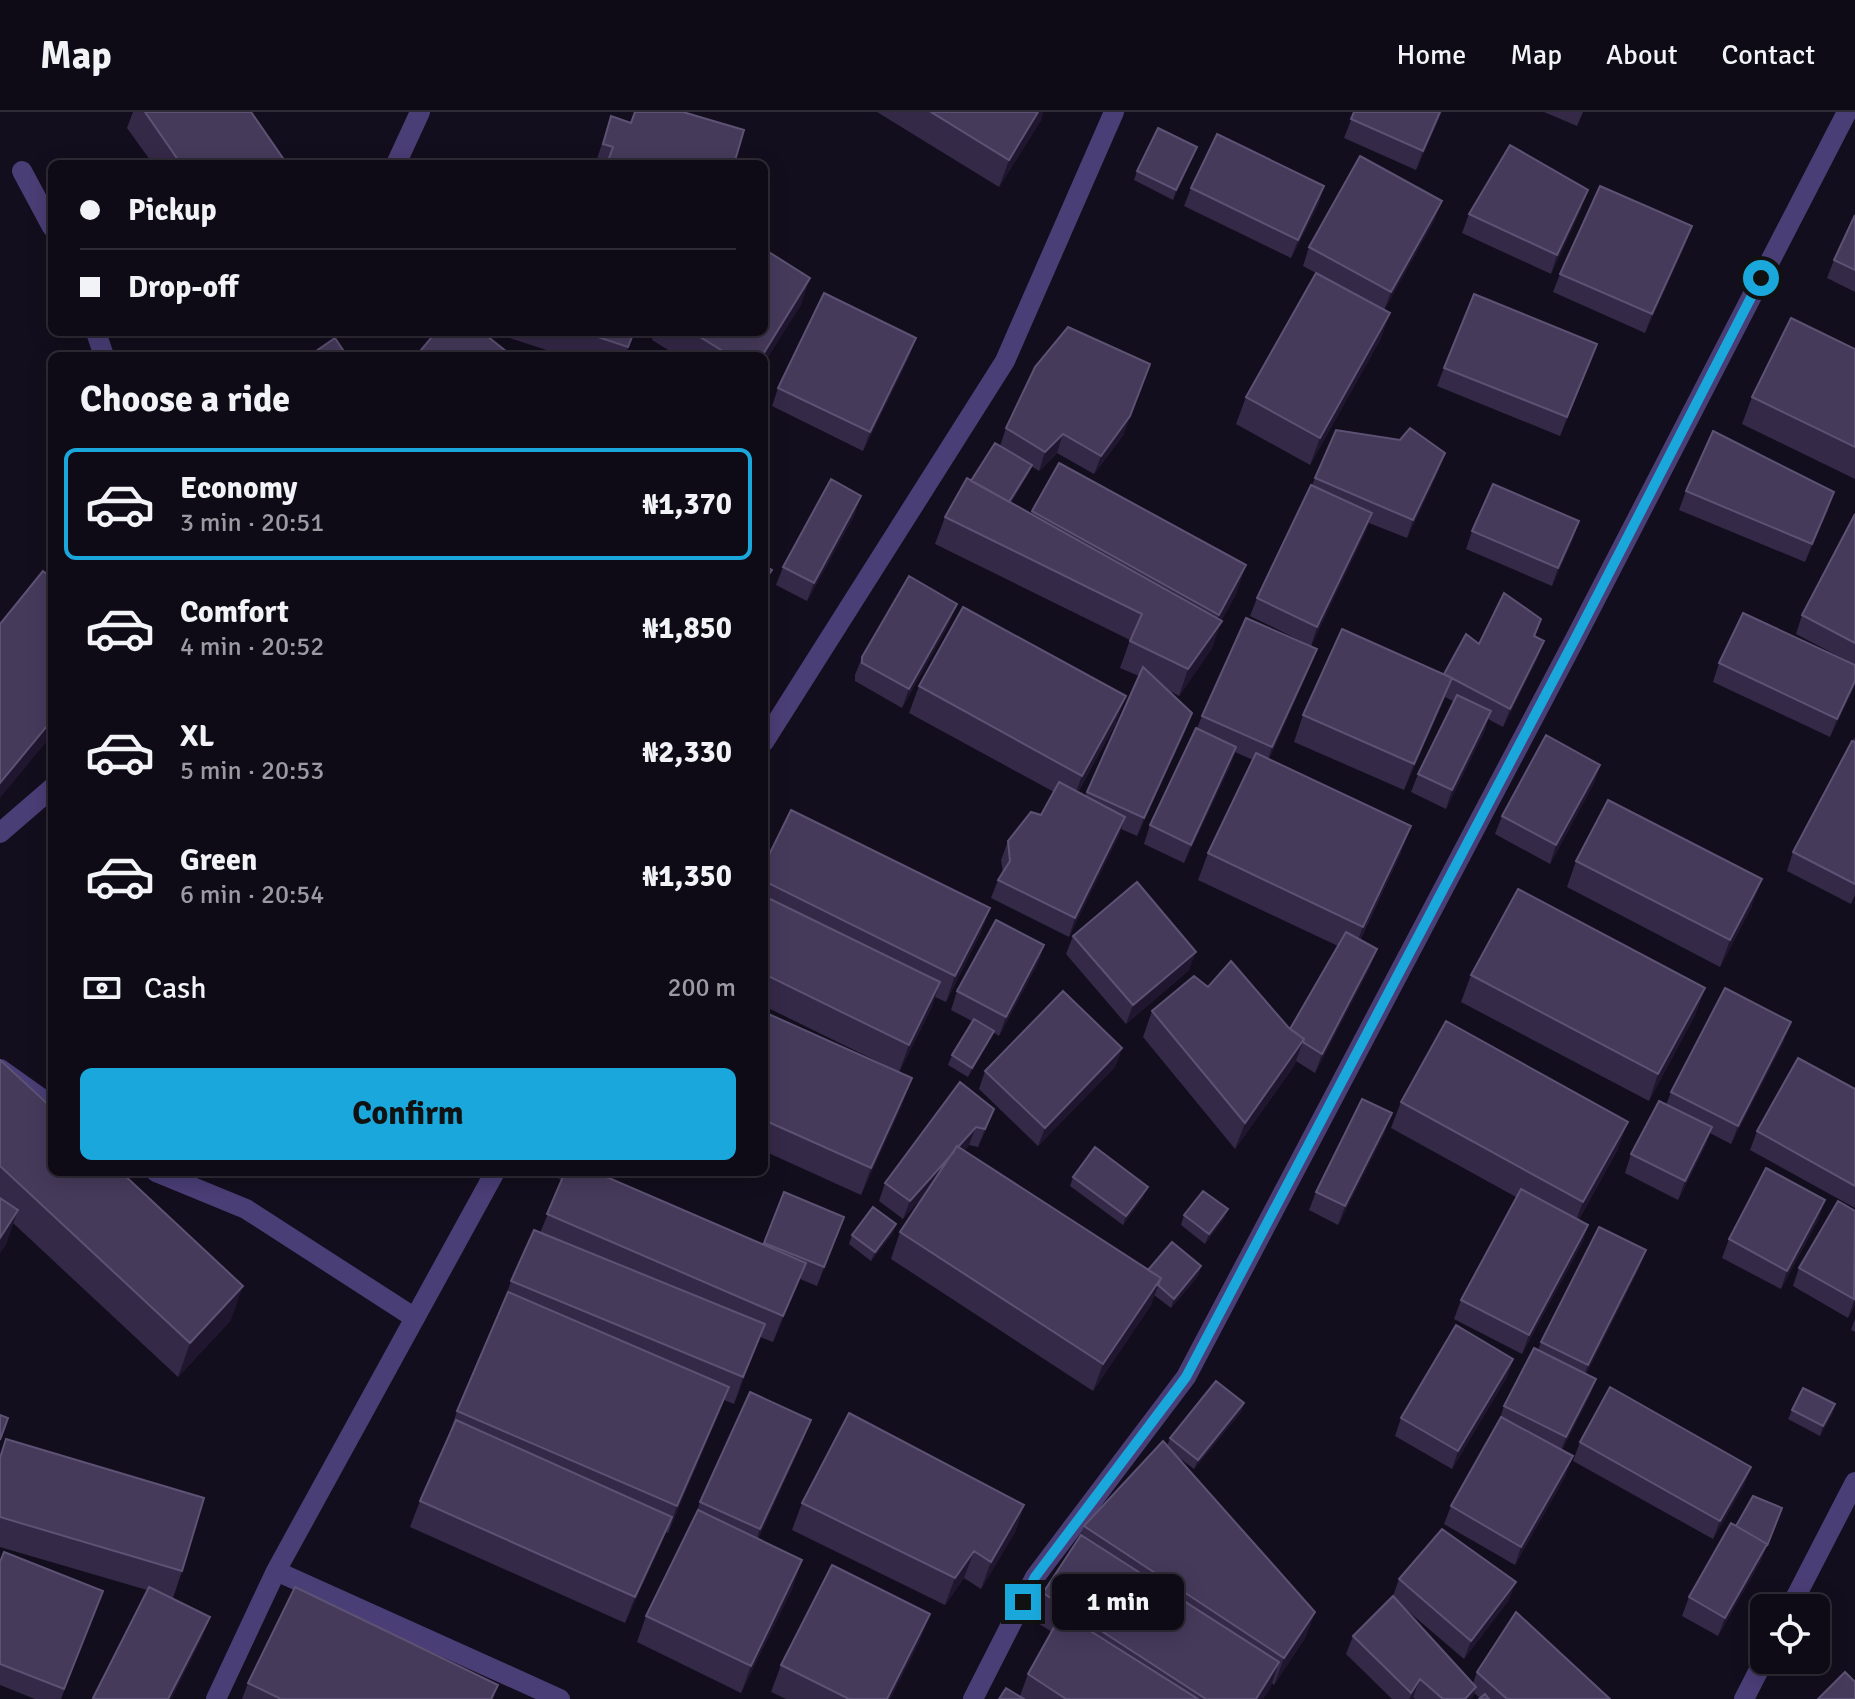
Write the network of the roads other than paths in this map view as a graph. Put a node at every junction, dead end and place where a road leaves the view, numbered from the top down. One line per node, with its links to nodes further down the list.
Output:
1 (420, 112): 4 (street)
2 (1114, 112): 7 (street)
3 (1847, 112): 21 (street)
4 (398, 160)
5 (22, 171): 6 (street)
6 (48, 220)
7 (768, 736)
8 (48, 791): 9 (street)
9 (0, 833)
10 (0, 1069): 11 (street)
11 (48, 1103)
12 (166, 1176): 14 (street)
13 (493, 1176): 14 (street)
14 (415, 1318): 16 (street)
15 (1855, 1482): 17 (street)
16 (276, 1571): 19 (street); 20 (street)
17 (1797, 1594)
18 (1757, 1674): 22 (street)
19 (216, 1699)
20 (560, 1699)
21 (973, 1699)
22 (1744, 1699)

